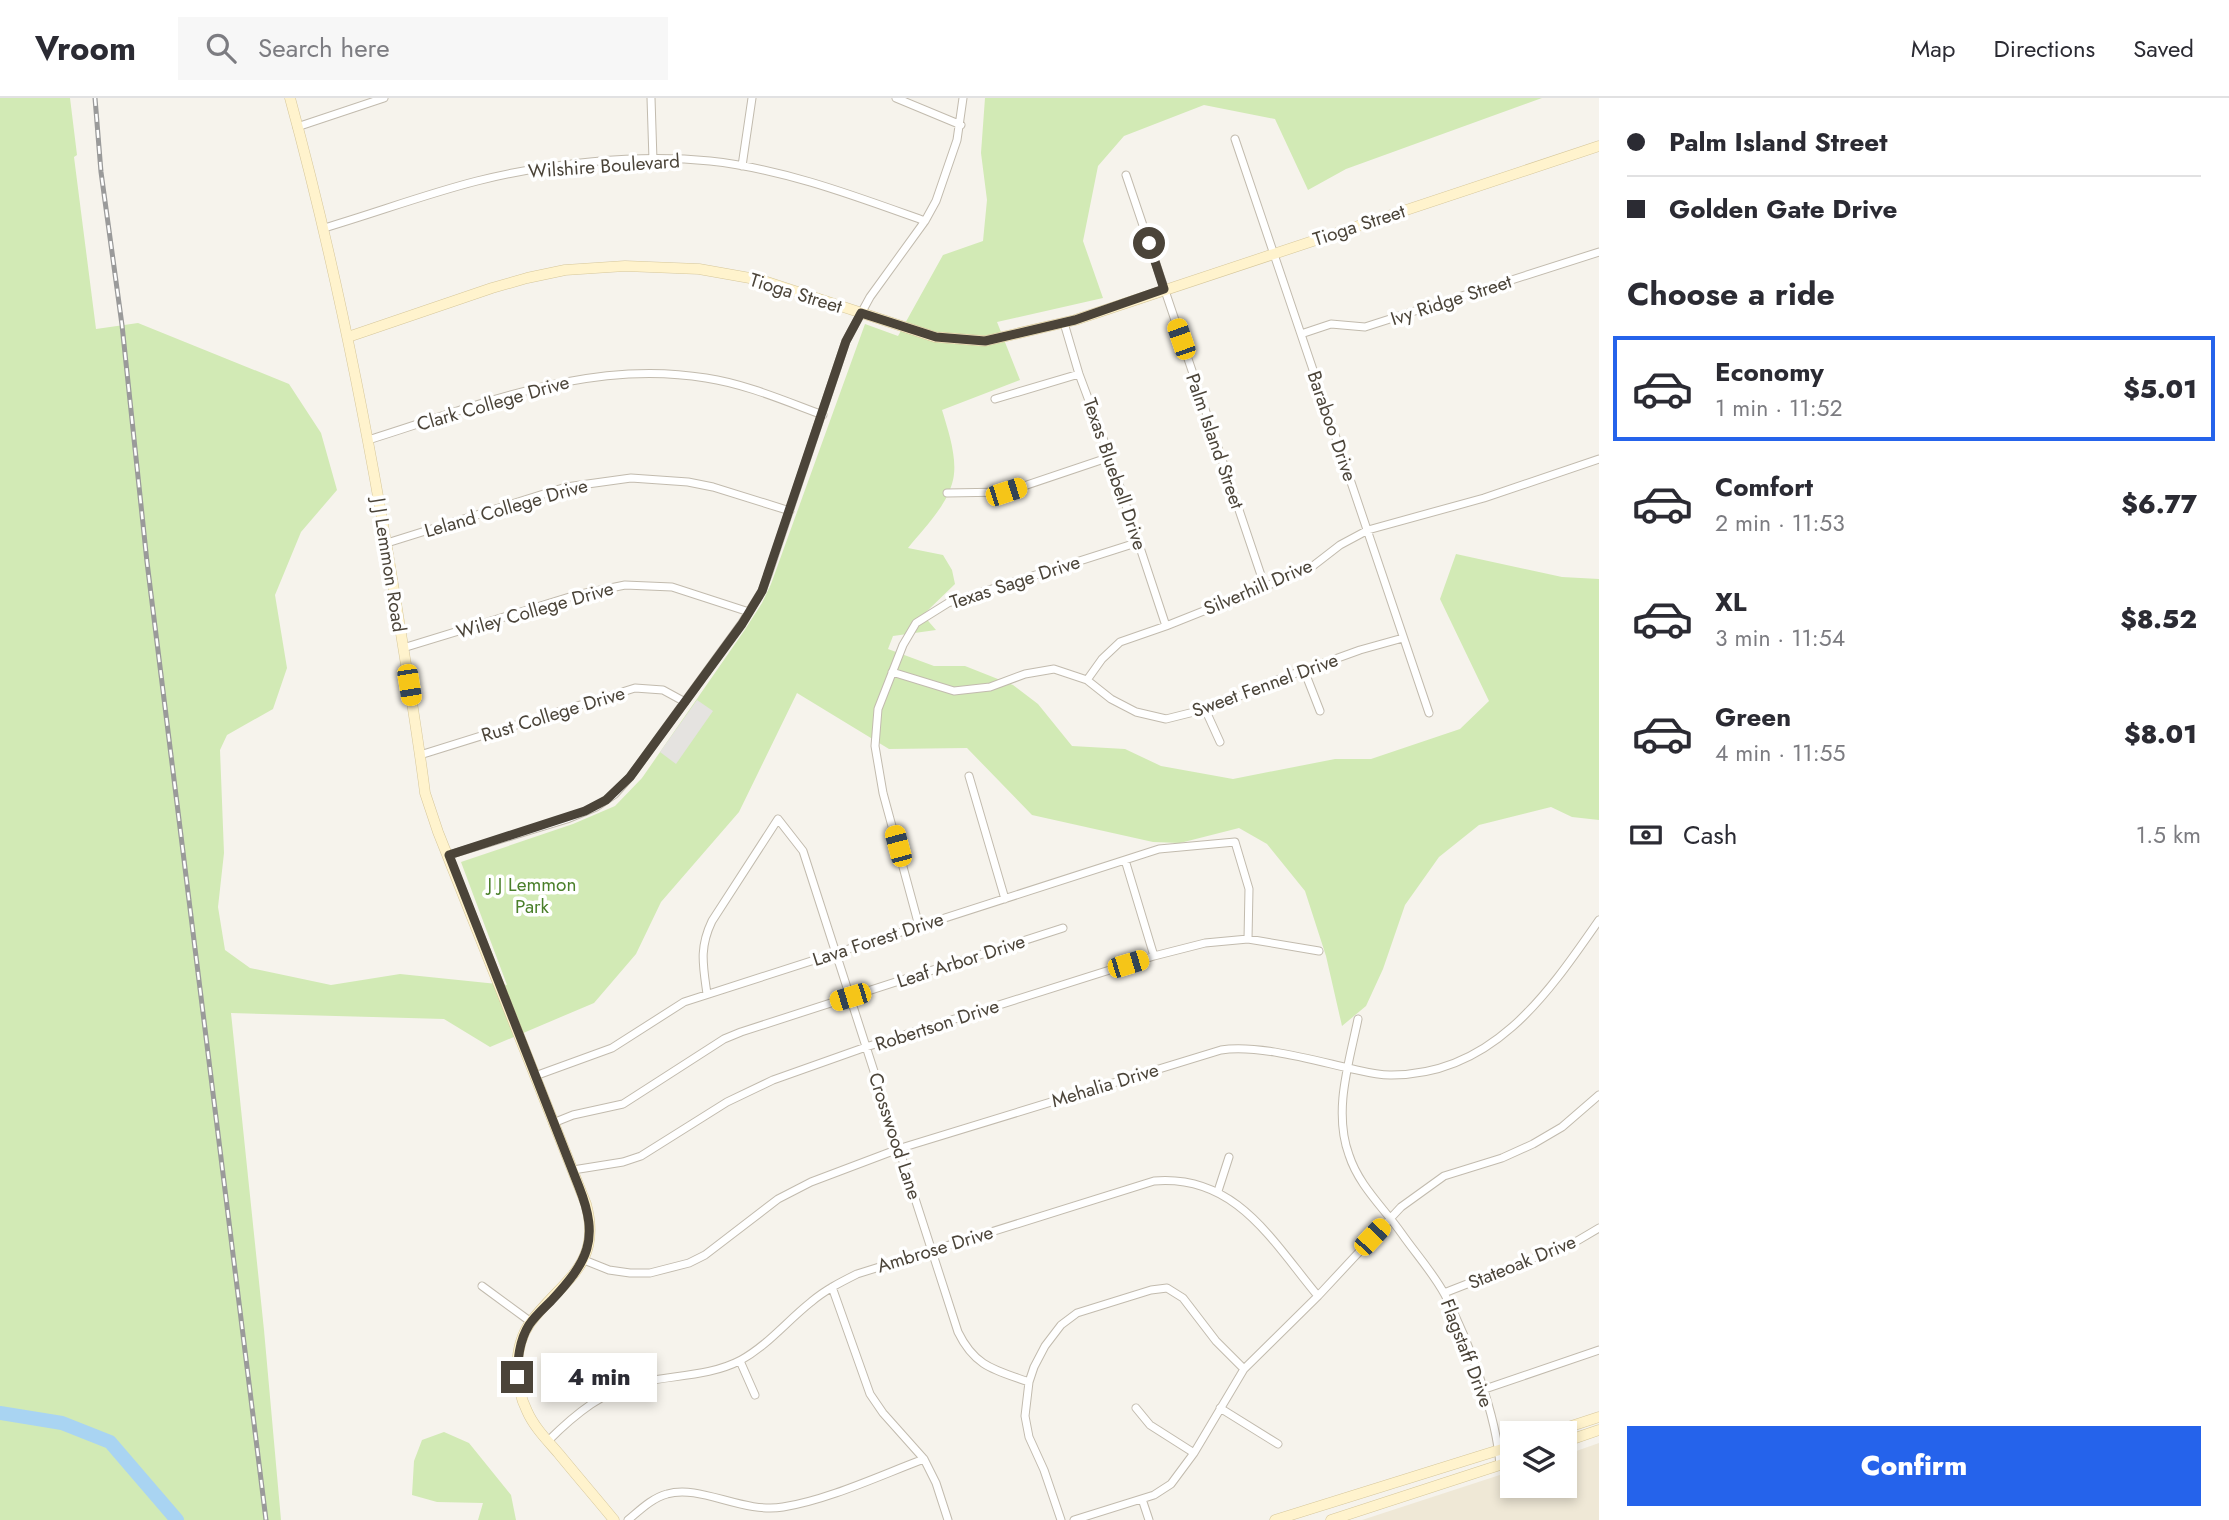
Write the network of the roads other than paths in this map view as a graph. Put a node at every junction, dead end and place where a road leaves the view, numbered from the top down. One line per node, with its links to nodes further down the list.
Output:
1 (289, 98): 8 (street, J J Lemmon Road)
2 (384, 98): 8 (street)
3 (651, 98): 11 (street)
4 (752, 98): 12 (street)
5 (896, 98): 7 (street)
6 (963, 98): 7 (street)
7 (961, 125): 14 (street)
8 (298, 127): 15 (street, J J Lemmon Road)
9 (1235, 139): 17 (street, Baraboo Drive)
10 (1599, 146): 17 (street, Tioga Street)
11 (653, 160): 12 (street, Wilshire Boulevard); 15 (street, Wilshire Boulevard)
12 (742, 166): 14 (street, Wilshire Boulevard)
13 (1126, 175): 18 (street, Palm Island Street)
14 (925, 221): 19 (street)
15 (324, 228): 22 (street, J J Lemmon Road)
16 (1599, 252): 21 (street, Ivy Ridge Street)
17 (1274, 253): 18 (street, Tioga Street); 21 (street, Baraboo Drive)
18 (1164, 289): 20 (street, Tioga Street); 34 (street, Palm Island Street)
19 (861, 313): 20 (street, Tioga Street); 22 (street, Tioga Street); 25 (street)
20 (1064, 323): 23 (street, Texas Bluebell Drive)
21 (1301, 334): 31 (street, Baraboo Drive)
22 (348, 337): 26 (street, J J Lemmon Road)
23 (1079, 374): 24 (street); 27 (street, Texas Bluebell Drive)
24 (995, 399)
25 (823, 415): 26 (street, Clark College Drive); 30 (street)
26 (368, 440): 33 (street, J J Lemmon Road)
27 (1110, 457): 29 (street); 32 (street, Texas Bluebell Drive)
28 (1599, 459): 31 (street, Silverhill Drive)
29 (947, 493)
30 (790, 512): 33 (street, Leland College Drive); 35 (street)
31 (1367, 530): 34 (street, Silverhill Drive); 37 (street, Baraboo Drive)
32 (1139, 542): 36 (street, Texas Bluebell Drive); 40 (street, Texas Sage Drive)
33 (387, 543): 38 (street, J J Lemmon Road)
34 (1265, 587): 36 (street, Silverhill Drive)
35 (750, 612): 38 (street, Wiley College Drive); 42 (street)
36 (1166, 626): 41 (street, Silverhill Drive)
37 (1403, 638): 39 (street, Sweet Fennel Drive); 45 (street, Baraboo Drive)
38 (403, 648): 47 (street, J J Lemmon Road)
39 (1304, 670): 43 (street, Sweet Fennel Drive); 44 (street)
40 (892, 672): 41 (street, Sweet Fennel Drive); 53 (street, Texas Sage Drive)
41 (1087, 680): 43 (street, Sweet Fennel Drive)
42 (685, 702): 47 (street, Rust College Drive); 49 (street)
43 (1205, 709): 46 (street)
44 (1320, 711)
45 (1429, 713)
46 (1220, 742)
47 (420, 755): 49 (street, J J Lemmon Road)
48 (969, 776): 51 (street)
49 (449, 855): 64 (street, J J Lemmon Road)
50 (1125, 860): 51 (street, Lava Forest Drive); 55 (street, Lava Forest Drive); 58 (street)
51 (1005, 898): 53 (street, Lava Forest Drive)
52 (1599, 920): 63 (street, Mehalia Drive)
53 (919, 926): 57 (street, Lava Forest Drive)
54 (1063, 928): 60 (street, Leaf Arbor Drive)
55 (1248, 939): 56 (street, Robertson Drive); 58 (street, Robertson Drive)
56 (1319, 951)
57 (835, 953): 59 (street, Lava Forest Drive); 59 (street, Crosswood Lane); 60 (street, Crosswood Lane)
58 (1154, 956): 62 (street, Robertson Drive)
59 (707, 994): 64 (street, Lava Forest Drive)
60 (850, 997): 62 (street, Crosswood Lane); 66 (street, Leaf Arbor Drive)
61 (1359, 1019): 63 (street, Flagstaff Drive)
62 (866, 1047): 67 (street, Crosswood Lane); 69 (street, Robertson Drive)
63 (1348, 1068): 67 (street, Mehalia Drive); 71 (street, Flagstaff Drive)
64 (535, 1076): 66 (street, J J Lemmon Road)
65 (1599, 1095): 71 (street)
66 (553, 1123): 69 (street, J J Lemmon Road)
67 (901, 1149): 73 (street, Crosswood Lane); 74 (street, Mehalia Drive)
68 (1228, 1157): 70 (street)
69 (573, 1170): 74 (street, J J Lemmon Road)
70 (1219, 1191): 73 (street, Ambrose Drive); 78 (street, Ambrose Drive)
71 (1391, 1218): 77 (street, Flagstaff Drive); 78 (street)
72 (1599, 1228): 77 (street, Stateoak Drive)
73 (932, 1250): 76 (street, Ambrose Drive); 83 (street, Crosswood Lane)
74 (584, 1261): 79 (street)
75 (482, 1286): 79 (street)
76 (832, 1287): 81 (street, Ambrose Drive); 96 (street)
77 (1444, 1293): 84 (street, Flagstaff Drive)
78 (1318, 1296): 82 (street)
79 (531, 1322): 92 (street)
80 (1599, 1350): 84 (street)
81 (740, 1361): 85 (street); 92 (street, Ambrose Drive)
82 (1244, 1370): 83 (street); 87 (street)
83 (1029, 1382): 102 (street)
84 (1482, 1390): 94 (street, Flagstaff Drive)
85 (755, 1395)
86 (1136, 1408): 95 (street)
87 (1220, 1408): 93 (street); 95 (street)
88 (1599, 1417): 89 (street)
89 (1577, 1424)
90 (1599, 1430): 91 (street)
91 (1577, 1438)
92 (548, 1441): 99 (street)
93 (1278, 1444)
94 (1499, 1450): 97 (street, Flagstaff Drive); 105 (street)
95 (1194, 1453): 98 (street)
96 (924, 1459): 100 (street); 101 (street)
97 (1500, 1466): 106 (street)
98 (1142, 1499): 103 (street); 104 (street)
99 (614, 1520)
100 (628, 1520)
101 (948, 1520)
102 (1060, 1520)
103 (1074, 1520)
104 (1149, 1520)
105 (1275, 1520)
106 (1331, 1520)

